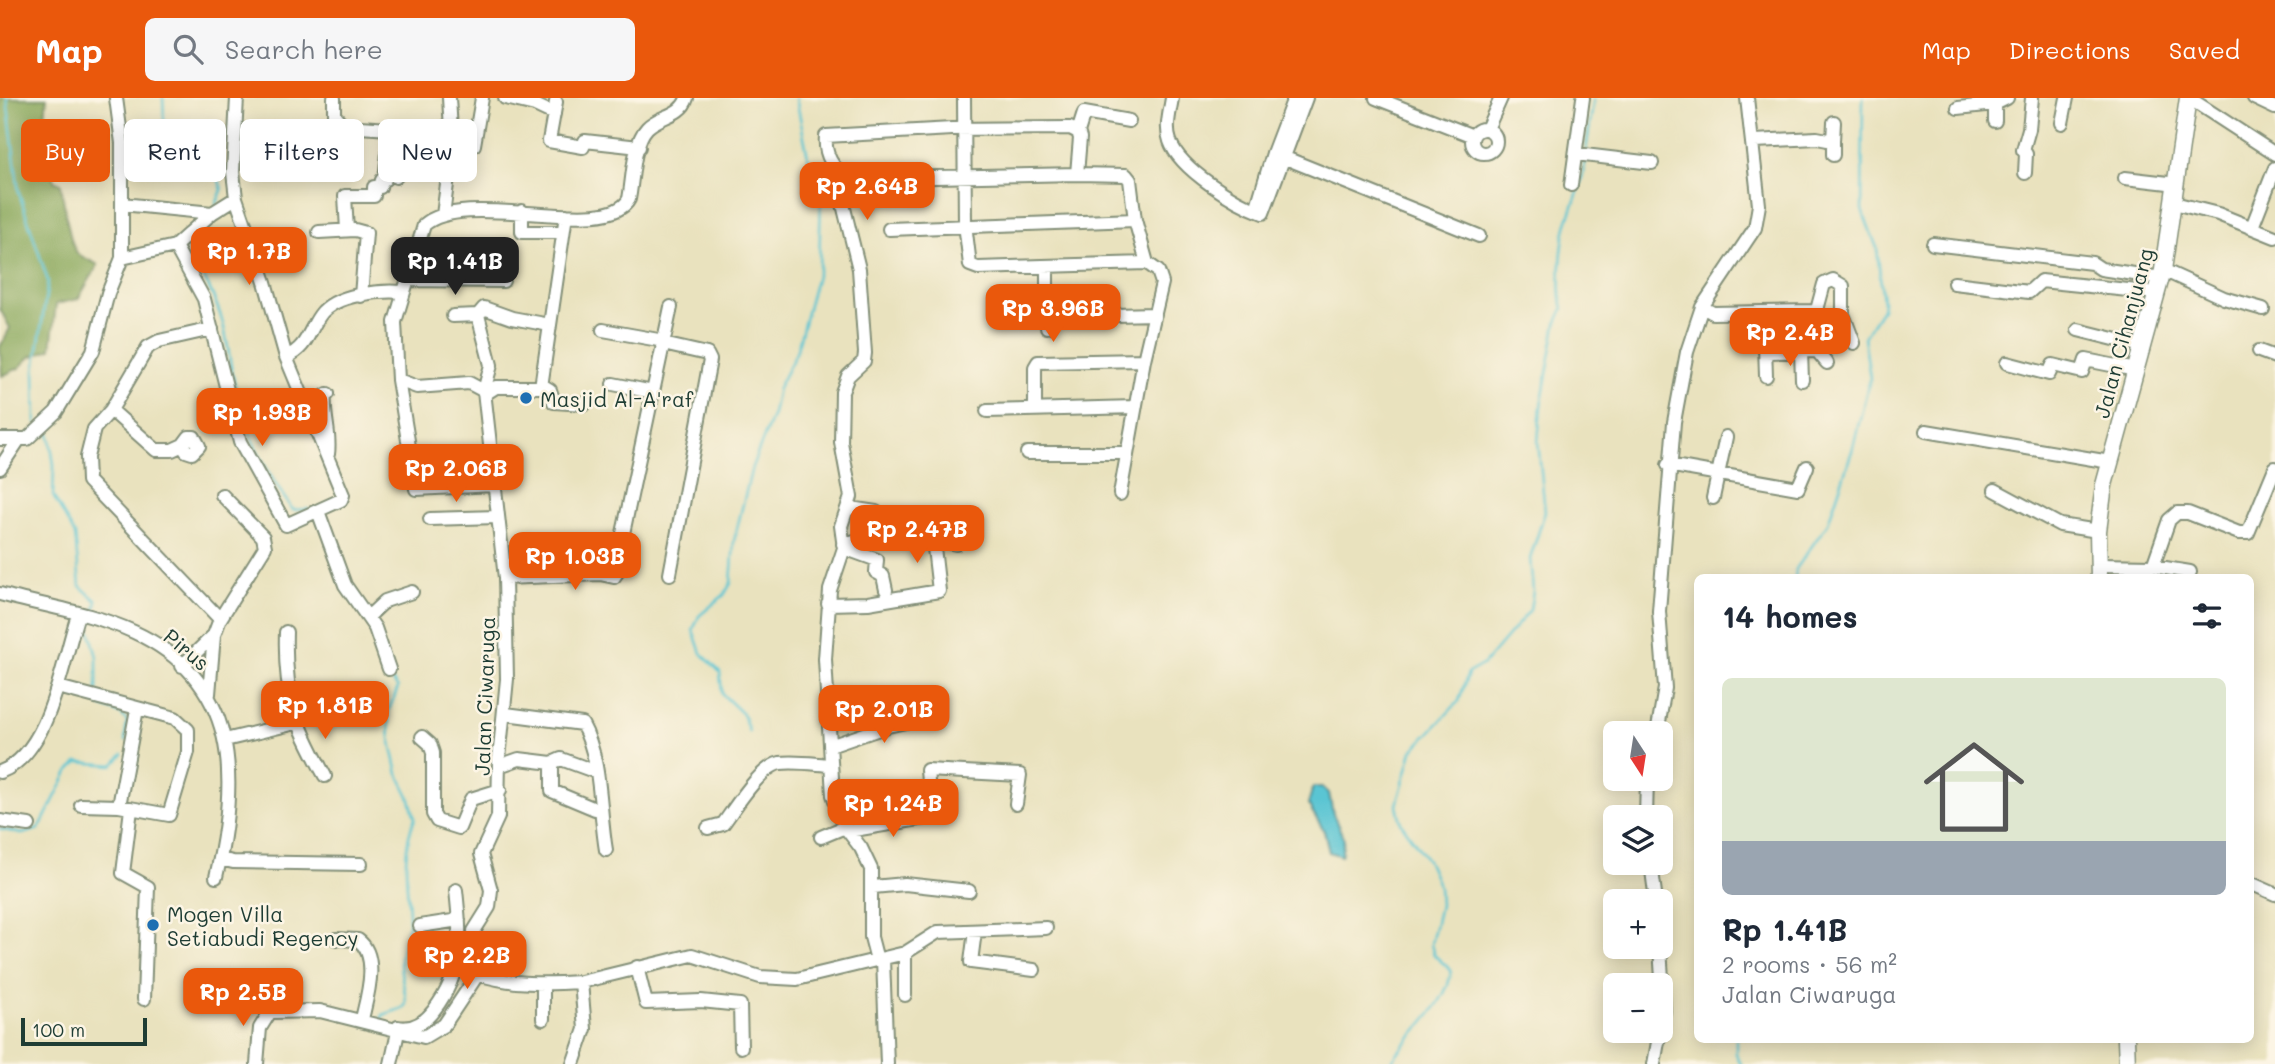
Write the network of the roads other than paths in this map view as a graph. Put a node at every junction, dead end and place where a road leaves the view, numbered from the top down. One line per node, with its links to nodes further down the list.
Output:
1 (116, 98): 57 (street)
2 (237, 98): 54 (street)
3 (334, 98): 31 (street)
4 (449, 98): 25 (street)
5 (482, 98): 30 (street)
6 (505, 98): 38 (street)
7 (687, 98): 38 (street)
8 (964, 98): 32 (street)
9 (1172, 98): 40 (street)
10 (1294, 98): 40 (street)
11 (1306, 98): 40 (street)
12 (1376, 98): 35 (street)
13 (1501, 98): 33 (street)
14 (1583, 98): 39 (street)
15 (1748, 98): 16 (street); 36 (street)
16 (1755, 98)
17 (2032, 98): 45 (street)
18 (2067, 98): 29 (street)
19 (2188, 98): 42 (street); 52 (main road, Jalan Cihanjuang)
20 (2254, 98): 24 (street)
21 (2001, 101): 22 (street); 27 (street)
22 (1977, 102): 23 (street)
23 (1958, 108)
24 (2275, 108)
25 (450, 119)
26 (1129, 121): 34 (street)
27 (1995, 121)
28 (1834, 122): 37 (street)
29 (2062, 123)
30 (477, 127)
31 (378, 128)
32 (965, 129): 34 (street); 47 (street); 48 (street)
33 (1487, 129): 35 (street); 35 (street)
34 (1077, 132): 46 (street)
35 (1473, 136)
36 (1754, 141): 37 (street); 83 (street)
37 (1833, 141): 41 (street)
38 (639, 147): 61 (street)
39 (1576, 154): 43 (street); 53 (street)
40 (1277, 155): 69 (street)
41 (1833, 155)
42 (2275, 155)
43 (1652, 163)
44 (2275, 168): 55 (street)
45 (2025, 173)
46 (1077, 174): 48 (street); 62 (street)
47 (844, 176): 48 (street); 139 (street)
48 (965, 177): 63 (street)
49 (2125, 177): 52 (street)
50 (381, 182): 66 (street)
51 (447, 182): 60 (street)
52 (2177, 184): 56 (main road, Jalan Cihanjuang)
53 (1571, 185)
54 (236, 198): 59 (street); 101 (street)
55 (2268, 200): 64 (street)
56 (2174, 203): 64 (street); 78 (main road, Jalan Cihanjuang)
57 (122, 204): 59 (street); 73 (street)
58 (522, 211): 60 (street); 61 (street); 68 (street)
59 (212, 214): 72 (street)
60 (443, 215): 79 (street)
61 (566, 215): 68 (street)
62 (1135, 220): 63 (street); 74 (street)
63 (965, 224): 65 (street); 75 (street)
64 (2252, 227): 70 (street)
65 (889, 229)
66 (347, 230): 67 (street); 81 (street)
67 (318, 232)
68 (563, 232): 90 (street)
69 (1479, 236)
70 (2275, 237)
71 (1933, 244): 78 (street)
72 (175, 246): 73 (street); 92 (street)
73 (122, 258): 123 (street)
74 (1147, 264): 75 (street); 85 (street)
75 (1046, 266): 91 (street)
76 (503, 281): 79 (street)
77 (1954, 283): 78 (street)
78 (2159, 285): 80 (street); 84 (street); 97 (main road, Jalan Cihanjuang)
79 (405, 286): 81 (street); 108 (street)
80 (2103, 292)
81 (361, 296): 101 (street)
82 (671, 307): 95 (street)
83 (1702, 307): 86 (street); 129 (street)
84 (2263, 309)
85 (1156, 314): 89 (street); 103 (street)
86 (1764, 314): 96 (street); 100 (street)
87 (478, 315): 88 (street); 90 (street); 112 (street, Jalan Ciwaruga)
88 (453, 316)
89 (1074, 316)
90 (550, 325): 111 (street)
91 (1047, 327)
92 (212, 329): 117 (street); 140 (street)
93 (603, 330): 95 (street)
94 (2078, 330): 97 (street)
95 (664, 342): 113 (street); 151 (street)
96 (1854, 343)
97 (2142, 346): 106 (main road, Jalan Cihanjuang)
98 (1801, 351): 100 (street); 104 (street); 109 (street)
99 (2259, 351): 102 (street)
100 (1765, 352): 107 (street)
101 (286, 357): 127 (street)
102 (2275, 357)
103 (1144, 360): 116 (street); 118 (street)
104 (1827, 363)
105 (2007, 363): 106 (street)
106 (2136, 370): 128 (main road, Jalan Cihanjuang)
107 (1766, 376)
108 (398, 380): 112 (street); 134 (street)
109 (1802, 380)
110 (613, 384): 113 (street)
111 (541, 387): 112 (street); 115 (street)
112 (485, 392): 134 (street, Jalan Ciwaruga)
113 (653, 393): 152 (street)
114 (328, 394): 127 (street)
115 (585, 404)
116 (1135, 407): 118 (street); 126 (street)
117 (111, 410): 124 (street); 159 (street)
118 (1035, 410): 119 (street)
119 (987, 411)
120 (1926, 430): 128 (street)
121 (1726, 436): 133 (street)
122 (0, 439): 123 (street)
123 (22, 440): 131 (street)
124 (183, 445)
125 (1027, 453): 126 (street)
126 (1127, 453): 136 (street)
127 (328, 457): 140 (street)
128 (2110, 462): 143 (main road, Jalan Cihanjuang)
129 (1668, 465): 133 (street); 169 (street)
130 (1807, 467): 133 (street)
131 (0, 468)
132 (2275, 468): 148 (street)
133 (1718, 474): 138 (street)
134 (494, 485): 141 (street, Jalan Ciwaruga)
135 (1995, 491): 143 (street)
136 (1120, 494)
137 (222, 495): 159 (street)
138 (1713, 498)
139 (850, 508): 144 (street); 147 (street)
140 (318, 511): 158 (street)
141 (497, 517): 142 (street); 152 (street, Jalan Ciwaruga)
142 (430, 519)
143 (2098, 531): 149 (main road, Jalan Cihanjuang)
144 (876, 539): 145 (street); 147 (street)
145 (933, 539): 146 (street); 156 (street)
146 (956, 544)
147 (843, 546): 153 (street); 156 (street)
148 (2153, 566): 149 (street); 150 (street)
149 (2099, 571)
150 (2190, 572)
151 (670, 574)
152 (505, 578): 167 (street, Jalan Ciwaruga)
153 (886, 590)
154 (412, 592): 158 (street)
155 (0, 594): 157 (street, Pirus)
156 (828, 604): 173 (street)
157 (78, 615): 162 (street, Pirus); 164 (street)
158 (368, 617): 163 (street)
159 (220, 619): 161 (street)
160 (286, 632): 170 (street)
161 (214, 635): 162 (street); 165 (street)
162 (182, 666): 165 (street, Pirus)
163 (388, 669)
164 (58, 687): 166 (street); 178 (street)
165 (209, 694): 172 (street, Pirus)
166 (137, 709): 183 (street); 183 (street)
167 (506, 714): 176 (street, Jalan Ciwaruga); 190 (street)
168 (928, 717): 173 (street)
169 (1659, 721)
170 (296, 723): 172 (street); 179 (street)
171 (422, 737): 180 (street)
172 (225, 740): 191 (street, Pirus)
173 (830, 746): 175 (street)
174 (552, 763): 176 (street); 177 (street); 184 (street)
175 (831, 765): 187 (street); 188 (street)
176 (499, 766): 180 (street, Jalan Ciwaruga)
177 (591, 769)
178 (0, 772)
179 (325, 776)
180 (500, 790): 210 (street, Jalan Ciwaruga)
181 (1016, 804): 188 (street)
182 (81, 805): 183 (street)
183 (125, 807): 214 (street)
184 (595, 809)
185 (0, 821): 186 (street)
186 (29, 825)
187 (708, 828)
188 (847, 829): 189 (street); 195 (street)
189 (821, 837)
190 (606, 850)
191 (220, 859): 192 (street); 193 (street, Pirus)
192 (361, 864)
193 (216, 877)
194 (2254, 885): 198 (street)
195 (873, 887): 197 (street); 207 (street)
196 (456, 890): 199 (street)
197 (969, 891)
198 (2275, 894)
199 (459, 920): 200 (street); 205 (street)
200 (420, 926)
201 (1046, 929): 202 (street)
202 (975, 931): 204 (street); 209 (street)
203 (336, 939): 215 (street)
204 (905, 953): 207 (street); 213 (street)
205 (459, 954): 206 (street); 217 (street)
206 (423, 958)
207 (880, 960): 208 (street); 224 (street)
208 (637, 967): 211 (street); 220 (street)
209 (1034, 970)
210 (478, 974): 212 (street); 217 (street)
211 (581, 982): 212 (street); 223 (street)
212 (543, 985): 216 (street)
213 (905, 995)
214 (144, 999)
215 (362, 1019): 217 (street); 221 (street)
216 (544, 1020)
217 (392, 1030): 222 (street)
218 (1658, 1043): 225 (street)
219 (2126, 1043): 226 (main road)
220 (741, 1047)
221 (257, 1064)
222 (391, 1064)
223 (573, 1064)
224 (887, 1064)
225 (1654, 1064)
226 (2127, 1064)

